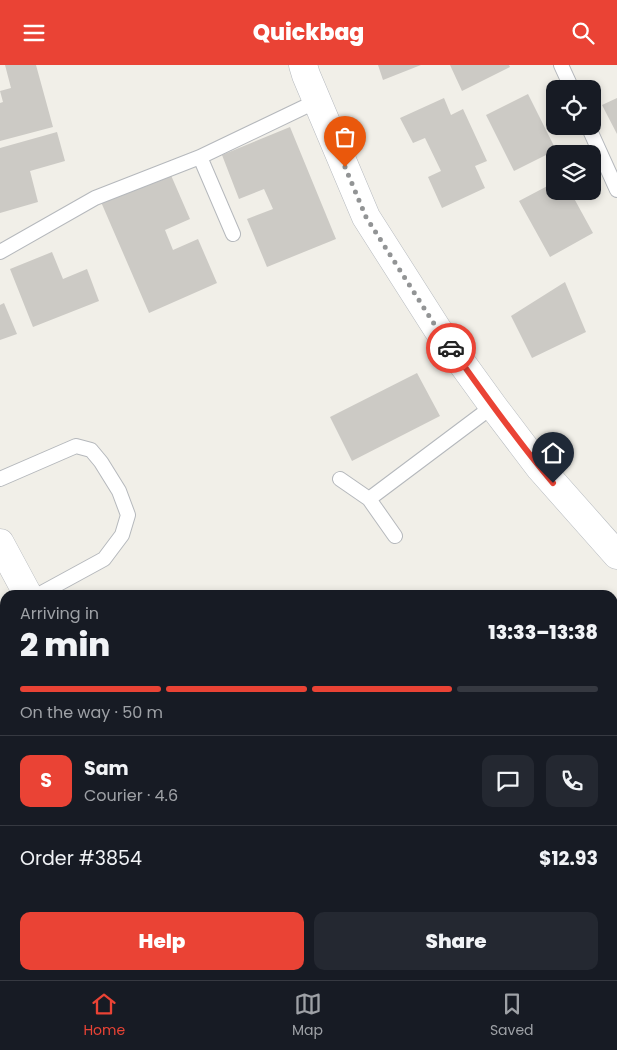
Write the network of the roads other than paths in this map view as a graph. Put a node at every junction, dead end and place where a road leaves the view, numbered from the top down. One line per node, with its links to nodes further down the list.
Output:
1 (303, 65): 4 (street)
2 (561, 65): 3 (lane)
3 (568, 80)
4 (318, 101): 6 (lane); 10 (street)
5 (592, 135): 7 (lane)
6 (200, 157): 8 (lane); 9 (lane)
7 (617, 190)
8 (233, 234)
9 (0, 252)
10 (493, 406): 13 (lane); 16 (street)
11 (0, 479): 18 (lane)
12 (340, 479): 13 (lane)
13 (369, 499): 14 (lane)
14 (396, 536)
15 (0, 543): 17 (street)
16 (617, 555)
17 (25, 590)
18 (47, 590)

